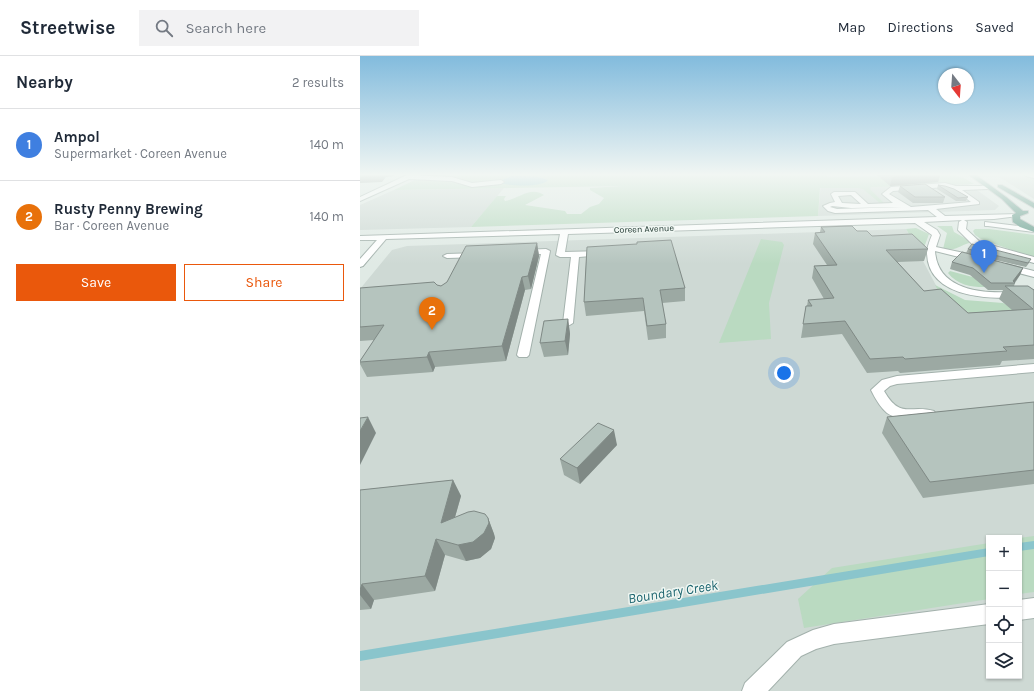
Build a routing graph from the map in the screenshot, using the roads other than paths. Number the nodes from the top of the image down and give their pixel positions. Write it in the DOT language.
graph roads {
  1 [pos="840,205"];
  2 [pos="901,205"];
  3 [pos="954,205"];
  4 [pos="958,205"];
  5 [pos="1008,205"];
  6 [pos="867,206"];
  7 [pos="907,207"];
  8 [pos="930,208"];
  9 [pos="1034,211"];
  10 [pos="1019,214"];
  11 [pos="942,218"];
  12 [pos="916,220"];
  13 [pos="927,220"];
  14 [pos="963,222"];
  15 [pos="1034,230"];
  16 [pos="550,232"];
  17 [pos="564,232"];
  18 [pos="360,238"];
  19 [pos="384,238"];
  20 [pos="978,244"];
  21 [pos="932,248"];
  22 [pos="546,251"];
  23 [pos="516,252"];
  24 [pos="612,253"];
  25 [pos="485,254"];
  26 [pos="957,254"];
  27 [pos="575,255"];
  28 [pos="447,256"];
  29 [pos="983,260"];
  30 [pos="1034,260"];
  31 [pos="360,264"];
  32 [pos="996,264"];
  33 [pos="1034,274"];
  34 [pos="1034,293"];
  35 [pos="568,323"];
  36 [pos="523,355"];
  37 [pos="1034,368"];
  38 [pos="943,413"];
  39 [pos="1034,608"];
  40 [pos="1022,610"];
  41 [pos="986,614"];
  42 [pos="752,691"];
  1 -- 6 [label="street"];
  1 -- 7 [label="street"];
  2 -- 7 [label="street"];
  3 -- 4 [label="street"];
  3 -- 8 [label="street"];
  5 -- 10 [label="main road"];
  6 -- 7 [label="street"];
  7 -- 8 [label="street"];
  8 -- 11 [label="street"];
  9 -- 10 [label="main road"];
  10 -- 11 [label="street, Coreen Avenue"];
  10 -- 15 [label="main road"];
  11 -- 13 [label="street, Coreen Avenue"];
  12 -- 13 [label="street, Coreen Avenue"];
  12 -- 17 [label="street, Coreen Avenue"];
  12 -- 21 [label="street"];
  13 -- 14 [label="street, Coreen Avenue"];
  14 -- 15 [label="street, Coreen Avenue"];
  14 -- 20 [label="street"];
  16 -- 17 [label="street, Coreen Avenue"];
  16 -- 19 [label="street, Coreen Avenue"];
  16 -- 22 [label="street"];
  17 -- 27 [label="street"];
  18 -- 19 [label="street, Coreen Avenue"];
  19 -- 31 [label="street"];
  20 -- 26 [label="street"];
  20 -- 30 [label="street"];
  21 -- 26 [label="street"];
  21 -- 34 [label="street"];
  22 -- 23 [label="street"];
  22 -- 36 [label="street"];
  24 -- 27 [label="street"];
  25 -- 28 [label="street"];
  26 -- 29 [label="street"];
  27 -- 35 [label="street"];
  32 -- 33 [label="street"];
  37 -- 38 [label="street"];
  39 -- 40 [label="street"];
  41 -- 42 [label="street"];
}
